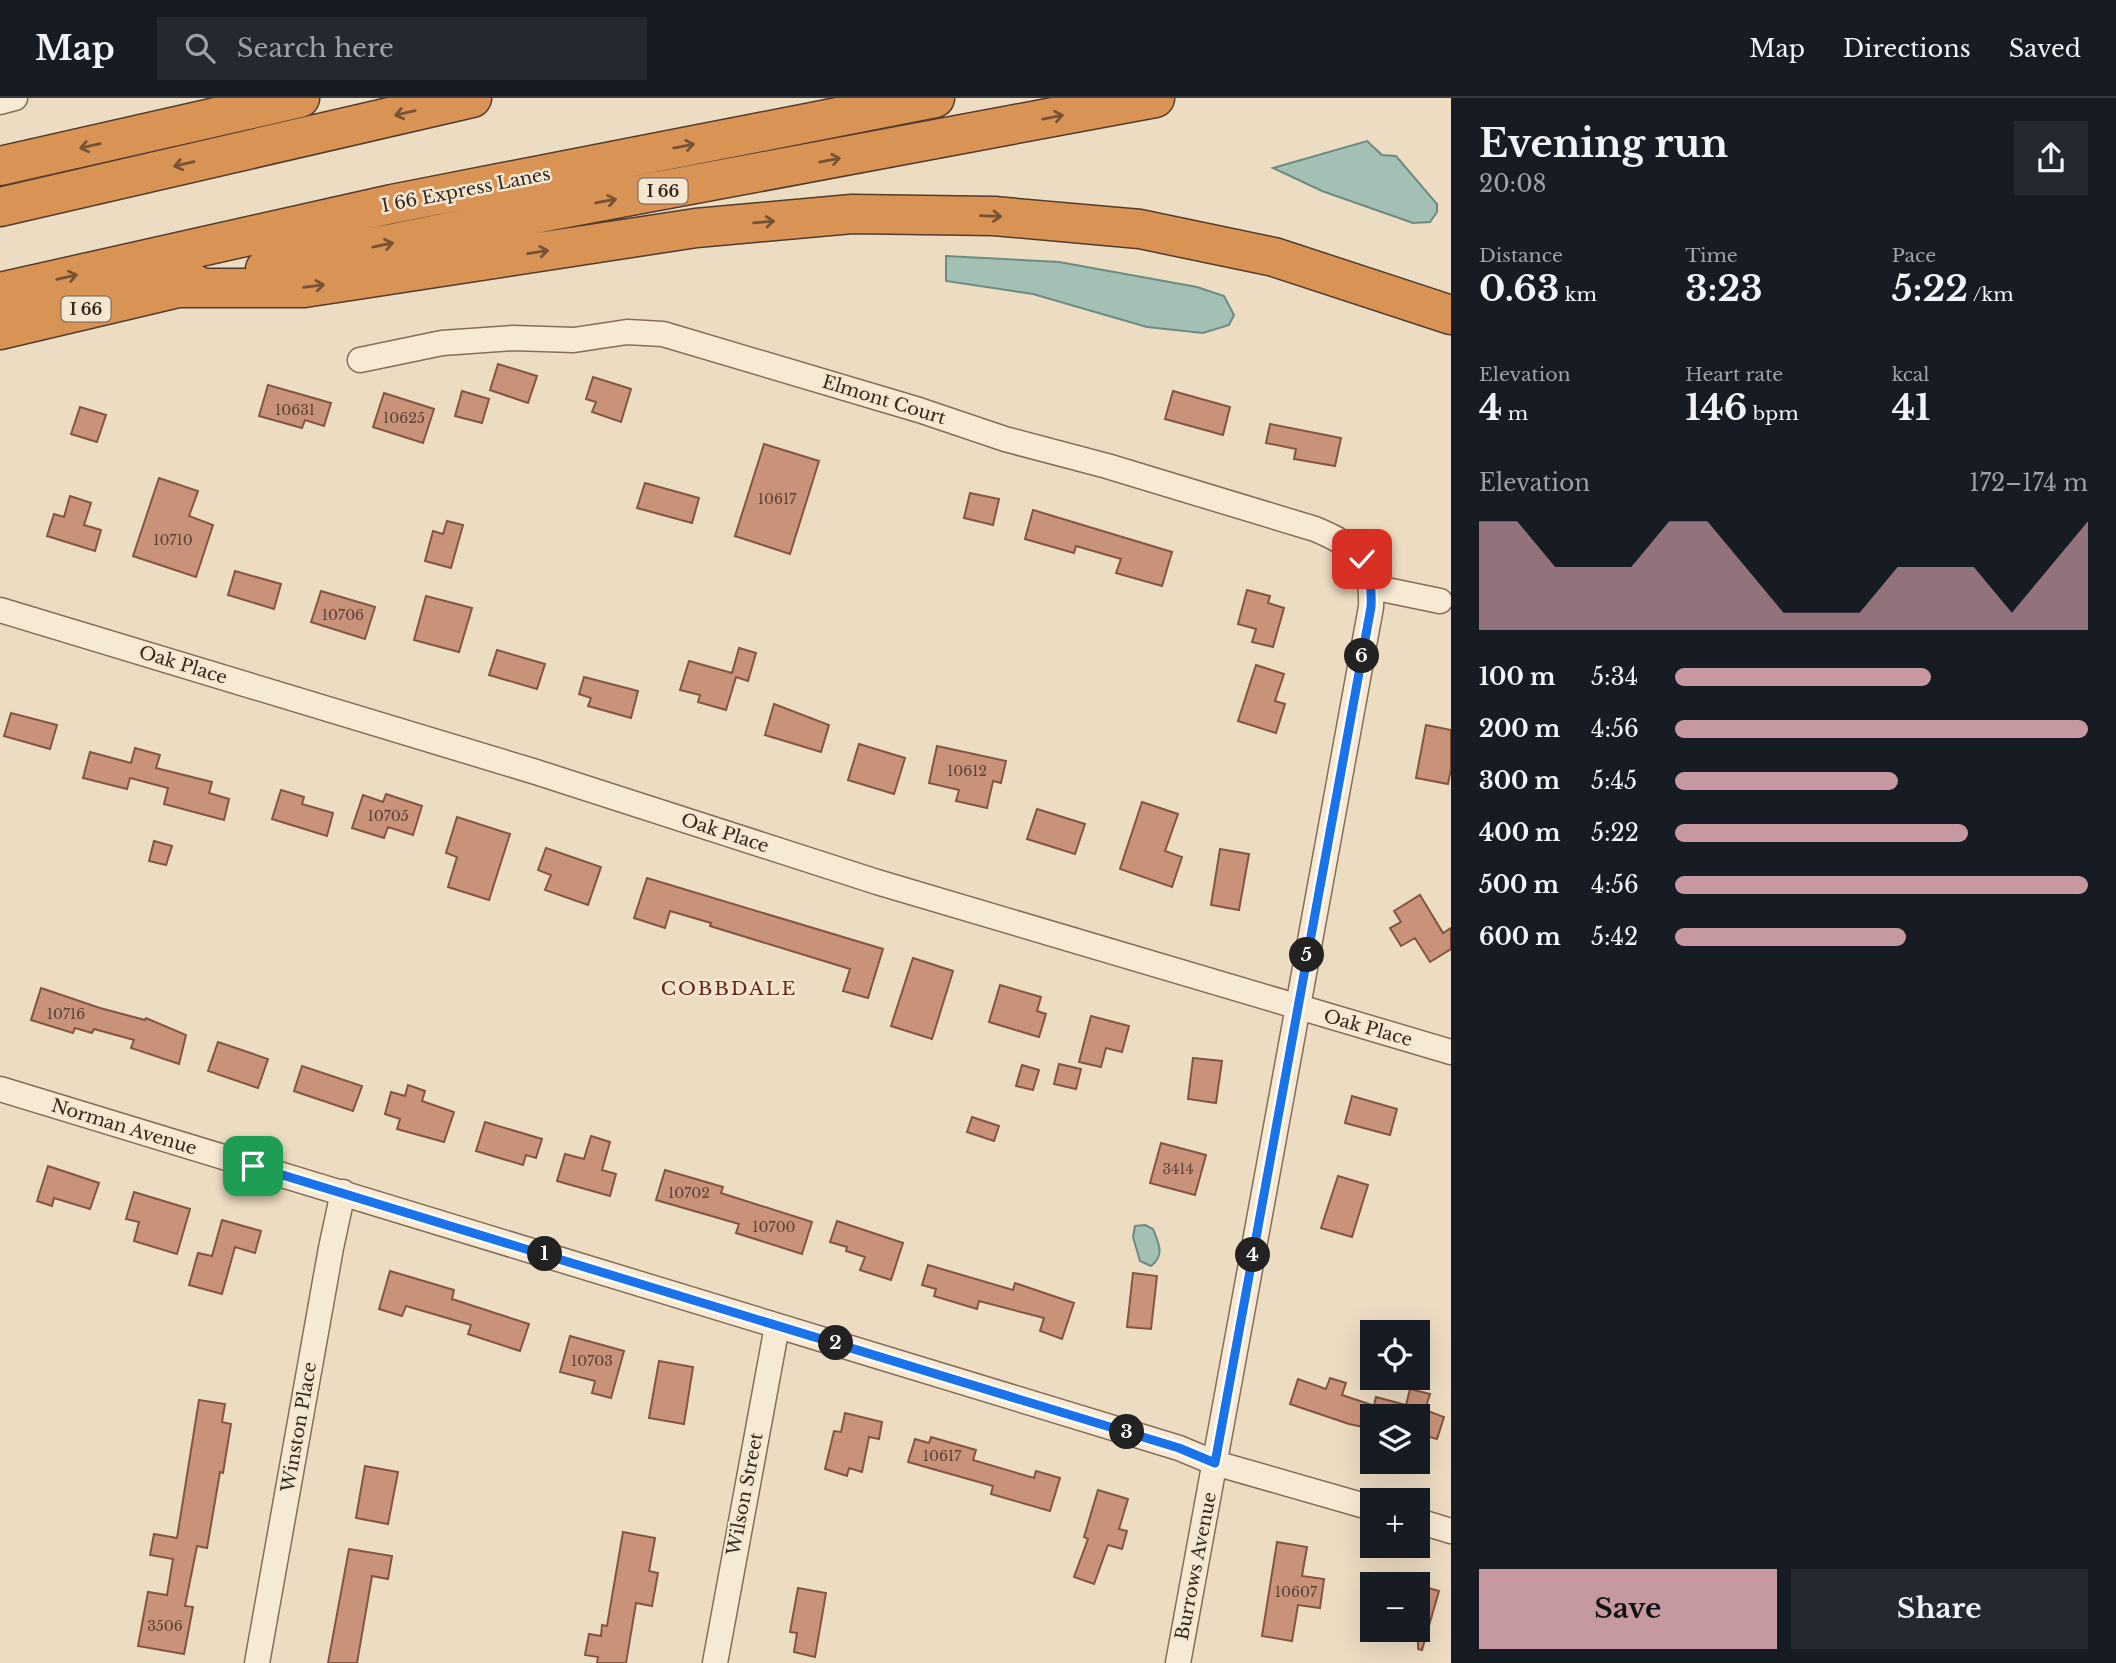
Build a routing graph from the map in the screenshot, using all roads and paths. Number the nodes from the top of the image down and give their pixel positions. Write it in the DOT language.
graph roads {
  1 [pos="15,98"];
  2 [pos="300,98"];
  3 [pos="472,98"];
  4 [pos="1155,98"];
  5 [pos="920,100"];
  6 [pos="0,102"];
  7 [pos="0,166"];
  8 [pos="0,207"];
  9 [pos="172,288"];
  10 [pos="0,292"];
  11 [pos="1451,315"];
  12 [pos="0,330"];
  13 [pos="360,360"];
  14 [pos="1372,587"];
  15 [pos="1440,601"];
  16 [pos="0,610"];
  17 [pos="1298,1008"];
  18 [pos="1451,1052"];
  19 [pos="0,1088"];
  20 [pos="343,1192"];
  21 [pos="777,1326"];
  22 [pos="1215,1463"];
  23 [pos="1360,1505"];
  24 [pos="1430,1525"];
  25 [pos="1451,1531"];
  26 [pos="257,1663"];
  27 [pos="715,1663"];
  28 [pos="1178,1663"];
  1 -- 6 [label="street"];
  2 -- 7 [label="highway, one-way"];
  3 -- 8 [label="highway, one-way"];
  9 -- 4 [label="highway, I 66, one-way"];
  10 -- 5 [label="highway, I 66 Express Lanes, one-way"];
  9 -- 11 [label="highway, one-way"];
  9 -- 12 [label="highway, I 66"];
  13 -- 14 [label="street, Elmont Court"];
  14 -- 15 [label="street"];
  14 -- 17 [label="street, Burrows Avenue"];
  16 -- 17 [label="street, Oak Place"];
  17 -- 18 [label="street, Oak Place"];
  17 -- 22 [label="street, Burrows Avenue"];
  19 -- 20 [label="street, Norman Avenue"];
  20 -- 21 [label="street, Norman Avenue"];
  20 -- 26 [label="street, Winston Place"];
  21 -- 22 [label="street, Norman Avenue"];
  21 -- 27 [label="street, Wilson Street"];
  22 -- 23 [label="street, Norman Avenue"];
  22 -- 28 [label="street, Burrows Avenue"];
  24 -- 25 [label="street"];
}
